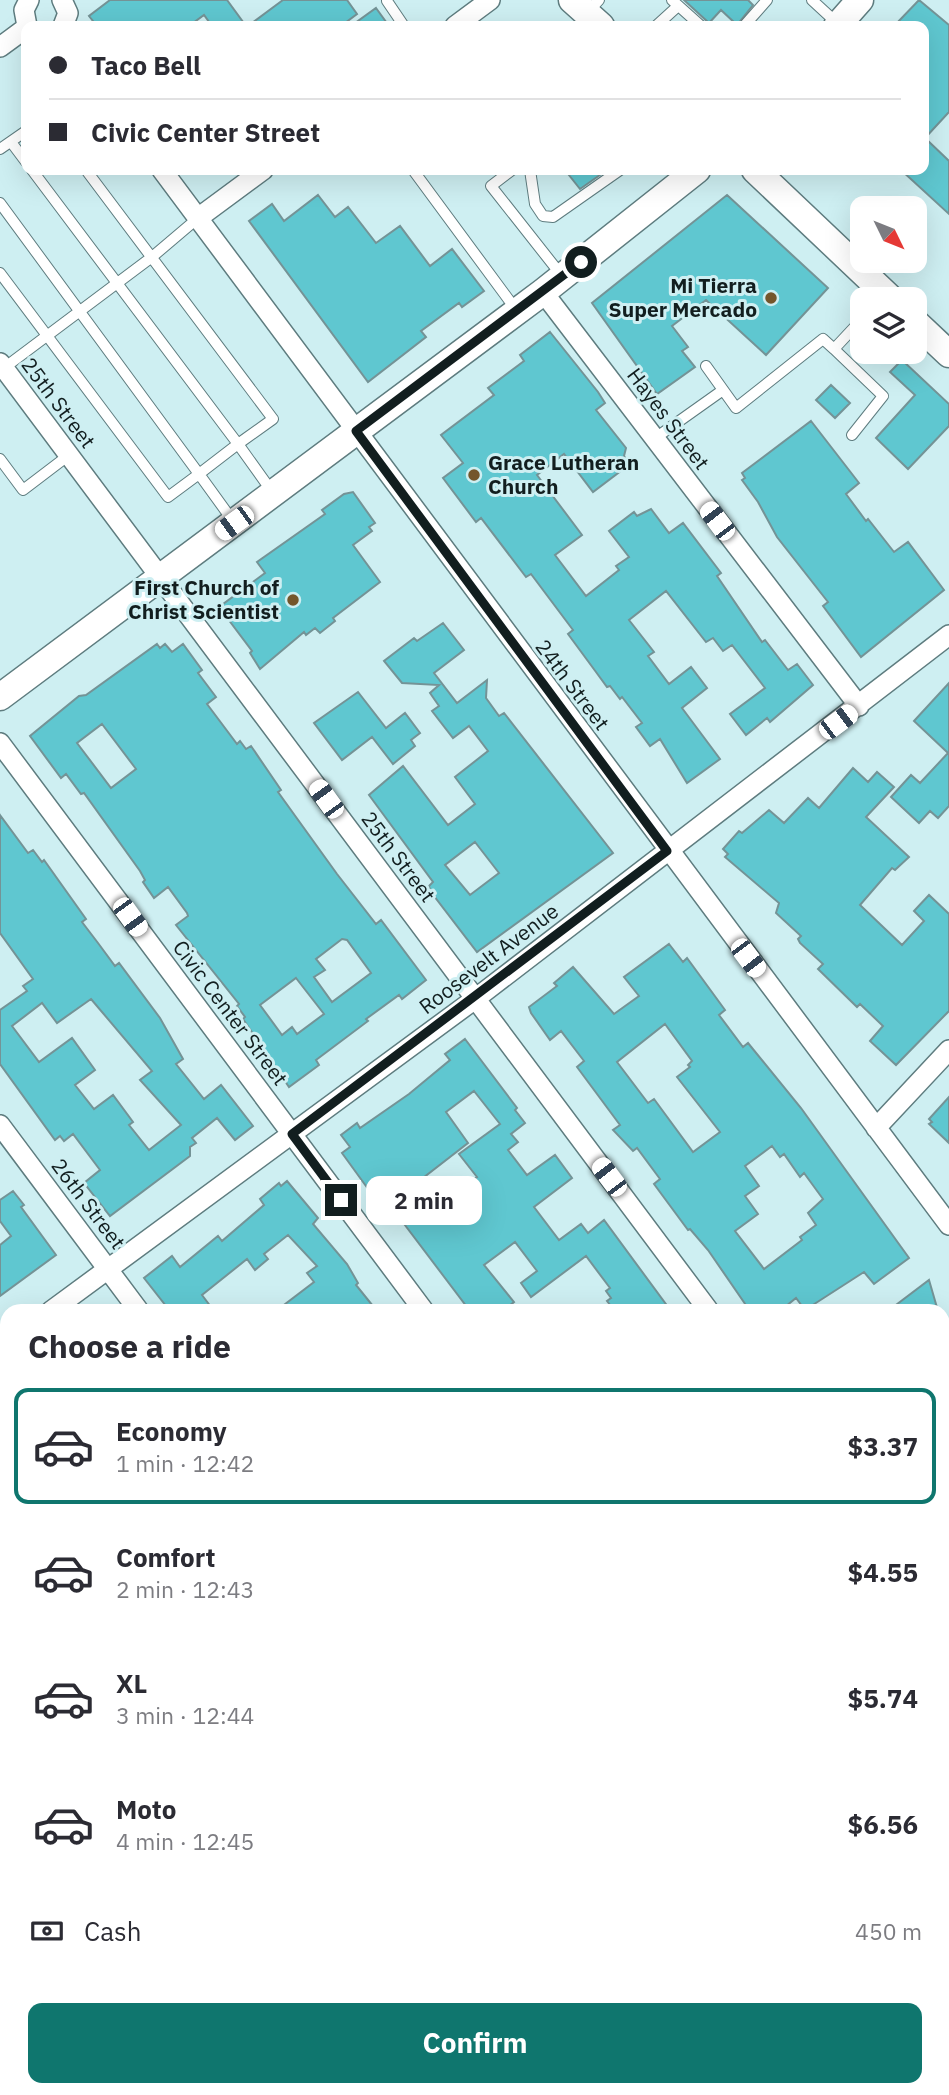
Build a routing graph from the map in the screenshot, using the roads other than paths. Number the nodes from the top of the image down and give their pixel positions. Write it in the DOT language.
graph roads {
  1 [pos="29,0"];
  2 [pos="63,0"];
  3 [pos="490,0"];
  4 [pos="767,0"];
  5 [pos="812,0"];
  6 [pos="860,0"];
  7 [pos="387,1"];
  8 [pos="675,3"];
  9 [pos="26,21"];
  10 [pos="66,21"];
  11 [pos="401,21"];
  12 [pos="462,21"];
  13 [pos="660,21"];
  14 [pos="695,21"];
  15 [pos="748,21"];
  16 [pos="833,21"];
  17 [pos="841,21"];
  18 [pos="21,31"];
  19 [pos="0,47"];
  20 [pos="21,135"];
  21 [pos="11,142"];
  22 [pos="0,149"];
  23 [pos="21,155"];
  24 [pos="36,175"];
  25 [pos="90,175"];
  26 [pos="168,175"];
  27 [pos="256,175"];
  28 [pos="417,175"];
  29 [pos="505,175"];
  30 [pos="531,175"];
  31 [pos="613,175"];
  32 [pos="690,175"];
  33 [pos="759,175"];
  34 [pos="0,203"];
  35 [pos="198,218"];
  36 [pos="152,257"];
  37 [pos="0,273"];
  38 [pos="117,283"];
  39 [pos="553,285"];
  40 [pos="876,287"];
  41 [pos="79,311"];
  42 [pos="517,311"];
  43 [pos="850,332"];
  44 [pos="927,333"];
  45 [pos="46,334"];
  46 [pos="834,349"];
  47 [pos="949,354"];
  48 [pos="2,366"];
  49 [pos="705,366"];
  50 [pos="723,390"];
  51 [pos="356,431"];
  52 [pos="852,435"];
  53 [pos="654,439"];
  54 [pos="238,444"];
  55 [pos="69,454"];
  56 [pos="0,459"];
  57 [pos="199,474"];
  58 [pos="273,494"];
  59 [pos="234,523"];
  60 [pos="161,576"];
  61 [pos="949,635"];
  62 [pos="0,697"];
  63 [pos="859,706"];
  64 [pos="0,743"];
  65 [pos="667,851"];
  66 [pos="475,999"];
  67 [pos="949,1050"];
  68 [pos="0,1125"];
  69 [pos="876,1128"];
  70 [pos="292,1134"];
  71 [pos="949,1225"];
  72 [pos="108,1269"];
  73 [pos="60,1304"];
  74 [pos="134,1304"];
  75 [pos="419,1304"];
  76 [pos="704,1304"];
  1 -- 9 [label="street"];
  2 -- 10 [label="street"];
  3 -- 12 [label="street"];
  4 -- 15 [label="lane"];
  5 -- 16 [label="lane"];
  6 -- 17 [label="main road"];
  7 -- 11 [label="lane"];
  8 -- 13 [label="lane"];
  8 -- 14 [label="lane"];
  18 -- 19 [label="street"];
  20 -- 21 [label="lane"];
  21 -- 22 [label="lane"];
  21 -- 23 [label="lane"];
  24 -- 38 [label="lane"];
  25 -- 36 [label="lane"];
  26 -- 35 [label="street, 24th Street"];
  27 -- 35 [label="street"];
  28 -- 42 [label="lane"];
  29 -- 39 [label="lane"];
  30 -- 31 [label="lane"];
  32 -- 39 [label="main road"];
  33 -- 40 [label="main road"];
  34 -- 41 [label="lane"];
  35 -- 36 [label="lane"];
  35 -- 51 [label="street, 24th Street"];
  36 -- 38 [label="lane"];
  36 -- 54 [label="lane"];
  37 -- 45 [label="lane"];
  38 -- 41 [label="lane"];
  38 -- 54 [label="lane"];
  39 -- 42 [label="main road"];
  39 -- 53 [label="street, Hayes Street"];
  41 -- 45 [label="lane"];
  41 -- 57 [label="lane"];
  42 -- 51 [label="main road"];
  43 -- 46 [label="lane"];
  44 -- 47 [label="main road"];
  45 -- 48 [label="lane"];
  45 -- 57 [label="lane"];
  46 -- 50 [label="lane"];
  46 -- 52 [label="lane"];
  48 -- 55 [label="street, 25th Street"];
  49 -- 50 [label="lane"];
  50 -- 53 [label="lane"];
  51 -- 58 [label="main road"];
  51 -- 65 [label="street, 24th Street"];
  53 -- 63 [label="street, Hayes Street"];
  54 -- 57 [label="lane"];
  54 -- 58 [label="lane"];
  55 -- 56 [label="lane"];
  55 -- 60 [label="street, 25th Street"];
  57 -- 59 [label="lane"];
  58 -- 59 [label="main road"];
  59 -- 60 [label="main road"];
  60 -- 62 [label="main road"];
  60 -- 66 [label="street, 25th Street"];
  61 -- 63 [label="street, Roosevelt Avenue"];
  63 -- 65 [label="street, Roosevelt Avenue"];
  64 -- 70 [label="street, Civic Center Street"];
  65 -- 66 [label="street, Roosevelt Avenue"];
  65 -- 69 [label="street, 24th Street"];
  66 -- 70 [label="street, Roosevelt Avenue"];
  66 -- 76 [label="street, 25th Street"];
  67 -- 69 [label="street"];
  68 -- 72 [label="street, 26th Street"];
  69 -- 71 [label="street, 24th Street"];
  70 -- 72 [label="street, Roosevelt Avenue"];
  70 -- 75 [label="street, Civic Center Street"];
  72 -- 73 [label="street, Roosevelt Avenue"];
  72 -- 74 [label="street, 26th Street"];
}
